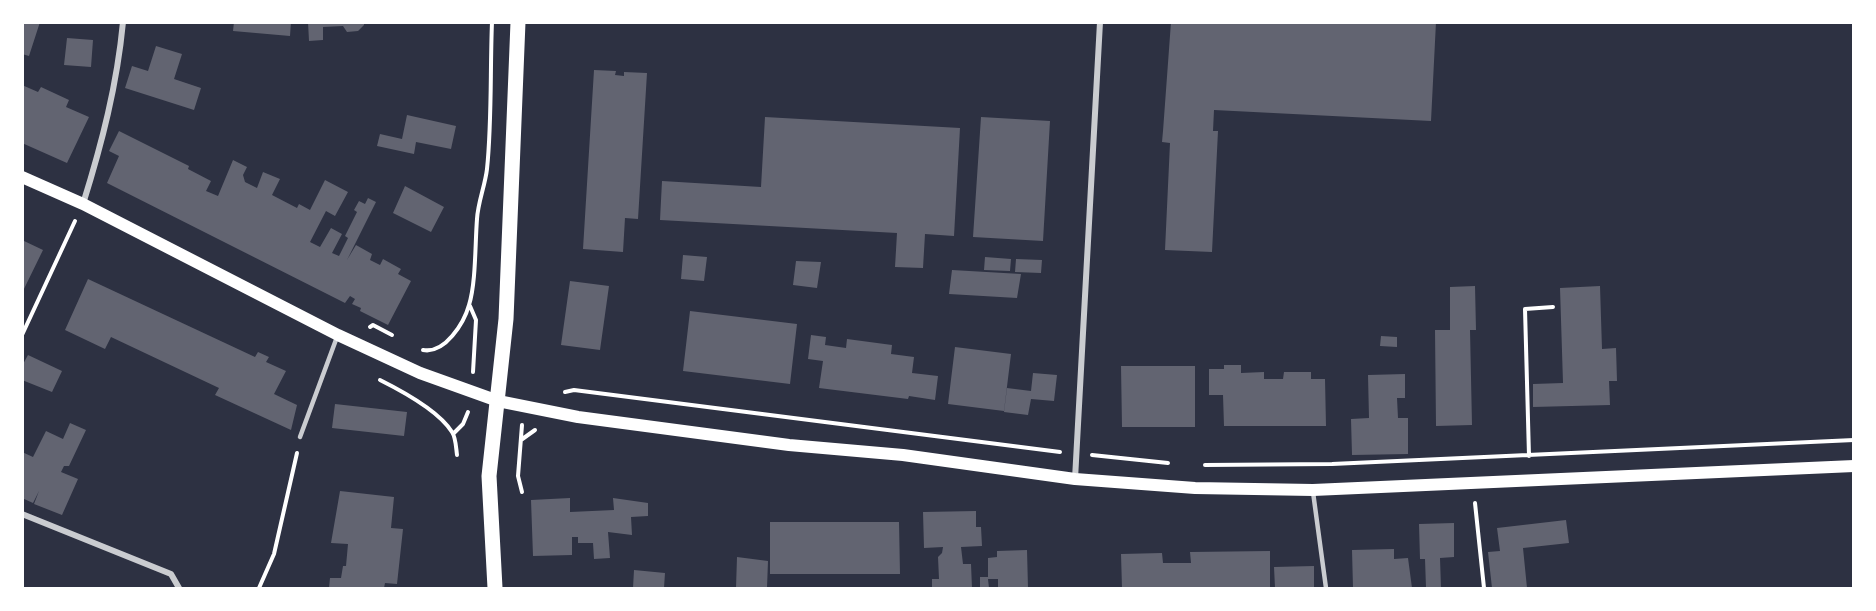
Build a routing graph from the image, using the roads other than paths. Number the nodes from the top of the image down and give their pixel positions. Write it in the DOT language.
graph roads {
  1 [pos="123,22"];
  2 [pos="518,22"];
  3 [pos="1100,22"];
  4 [pos="22,177"];
  5 [pos="83,204"];
  6 [pos="338,335"];
  7 [pos="498,401"];
  8 [pos="300,437"];
  9 [pos="1854,466"];
  10 [pos="1075,479"];
  11 [pos="1313,490"];
  12 [pos="22,514"];
  13 [pos="179,588"];
  14 [pos="495,588"];
  15 [pos="1326,588"];
  1 -- 5 [label="street"];
  2 -- 7 [label="main road"];
  3 -- 10 [label="street"];
  4 -- 5 [label="main road"];
  5 -- 6 [label="main road"];
  6 -- 7 [label="main road"];
  6 -- 8 [label="lane"];
  7 -- 10 [label="main road"];
  7 -- 14 [label="main road"];
  9 -- 11 [label="main road"];
  10 -- 11 [label="main road"];
  11 -- 15 [label="lane"];
  12 -- 13 [label="street"];
}
